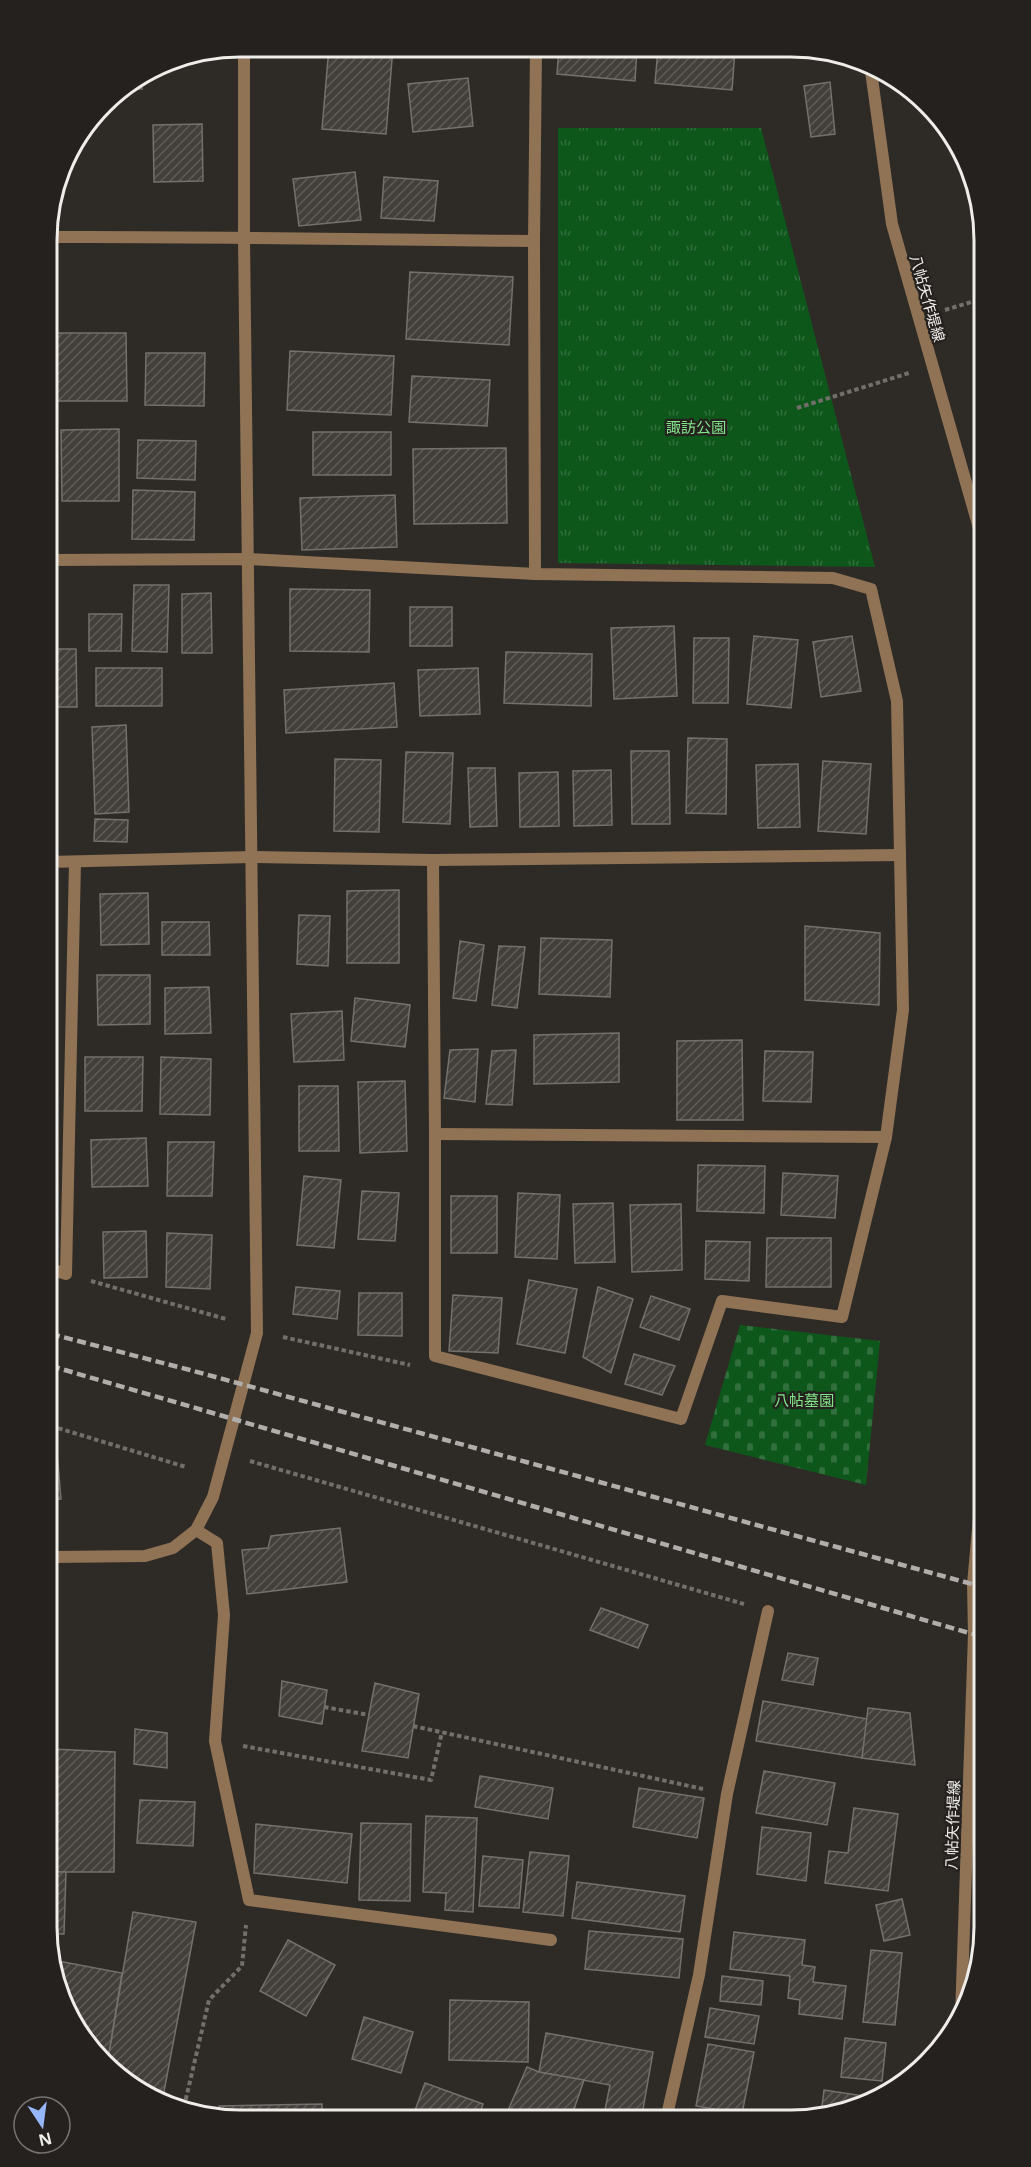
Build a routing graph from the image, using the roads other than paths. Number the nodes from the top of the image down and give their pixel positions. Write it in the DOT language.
graph roads {
  1 [pos="244,57"];
  2 [pos="537,57"];
  3 [pos="872,76"];
  4 [pos="57,237"];
  5 [pos="244,239"];
  6 [pos="534,241"];
  7 [pos="974,511"];
  8 [pos="248,559"];
  9 [pos="57,560"];
  10 [pos="535,574"];
  11 [pos="900,855"];
  12 [pos="251,857"];
  13 [pos="433,860"];
  14 [pos="57,862"];
  15 [pos="75,862"];
  16 [pos="435,1134"];
  17 [pos="886,1137"];
  18 [pos="57,1271"];
  19 [pos="196,1530"];
  20 [pos="57,1557"];
  21 [pos="974,1573"];
  22 [pos="768,1611"];
  23 [pos="974,1634"];
  24 [pos="974,1634"];
  25 [pos="551,1940"];
  26 [pos="962,1991"];
  27 [pos="668,2110"];
  1 -- 5 [label="street"];
  2 -- 6 [label="street"];
  3 -- 7 [label="street, 八帖矢作堤線"];
  4 -- 5 [label="street"];
  5 -- 6 [label="street"];
  5 -- 8 [label="street"];
  6 -- 10 [label="street"];
  8 -- 9 [label="street"];
  8 -- 10 [label="street"];
  8 -- 12 [label="street"];
  10 -- 11 [label="street"];
  11 -- 13 [label="street"];
  11 -- 17 [label="street"];
  12 -- 13 [label="street"];
  12 -- 15 [label="street"];
  12 -- 19 [label="street"];
  13 -- 16 [label="street"];
  14 -- 15 [label="street"];
  15 -- 18 [label="street"];
  16 -- 17 [label="street"];
  16 -- 17 [label="street"];
  19 -- 20 [label="street"];
  19 -- 25 [label="street"];
  21 -- 23 [label="street, 八帖矢作堤線"];
  22 -- 27 [label="street"];
  24 -- 26 [label="street, 八帖矢作堤線"];
}
